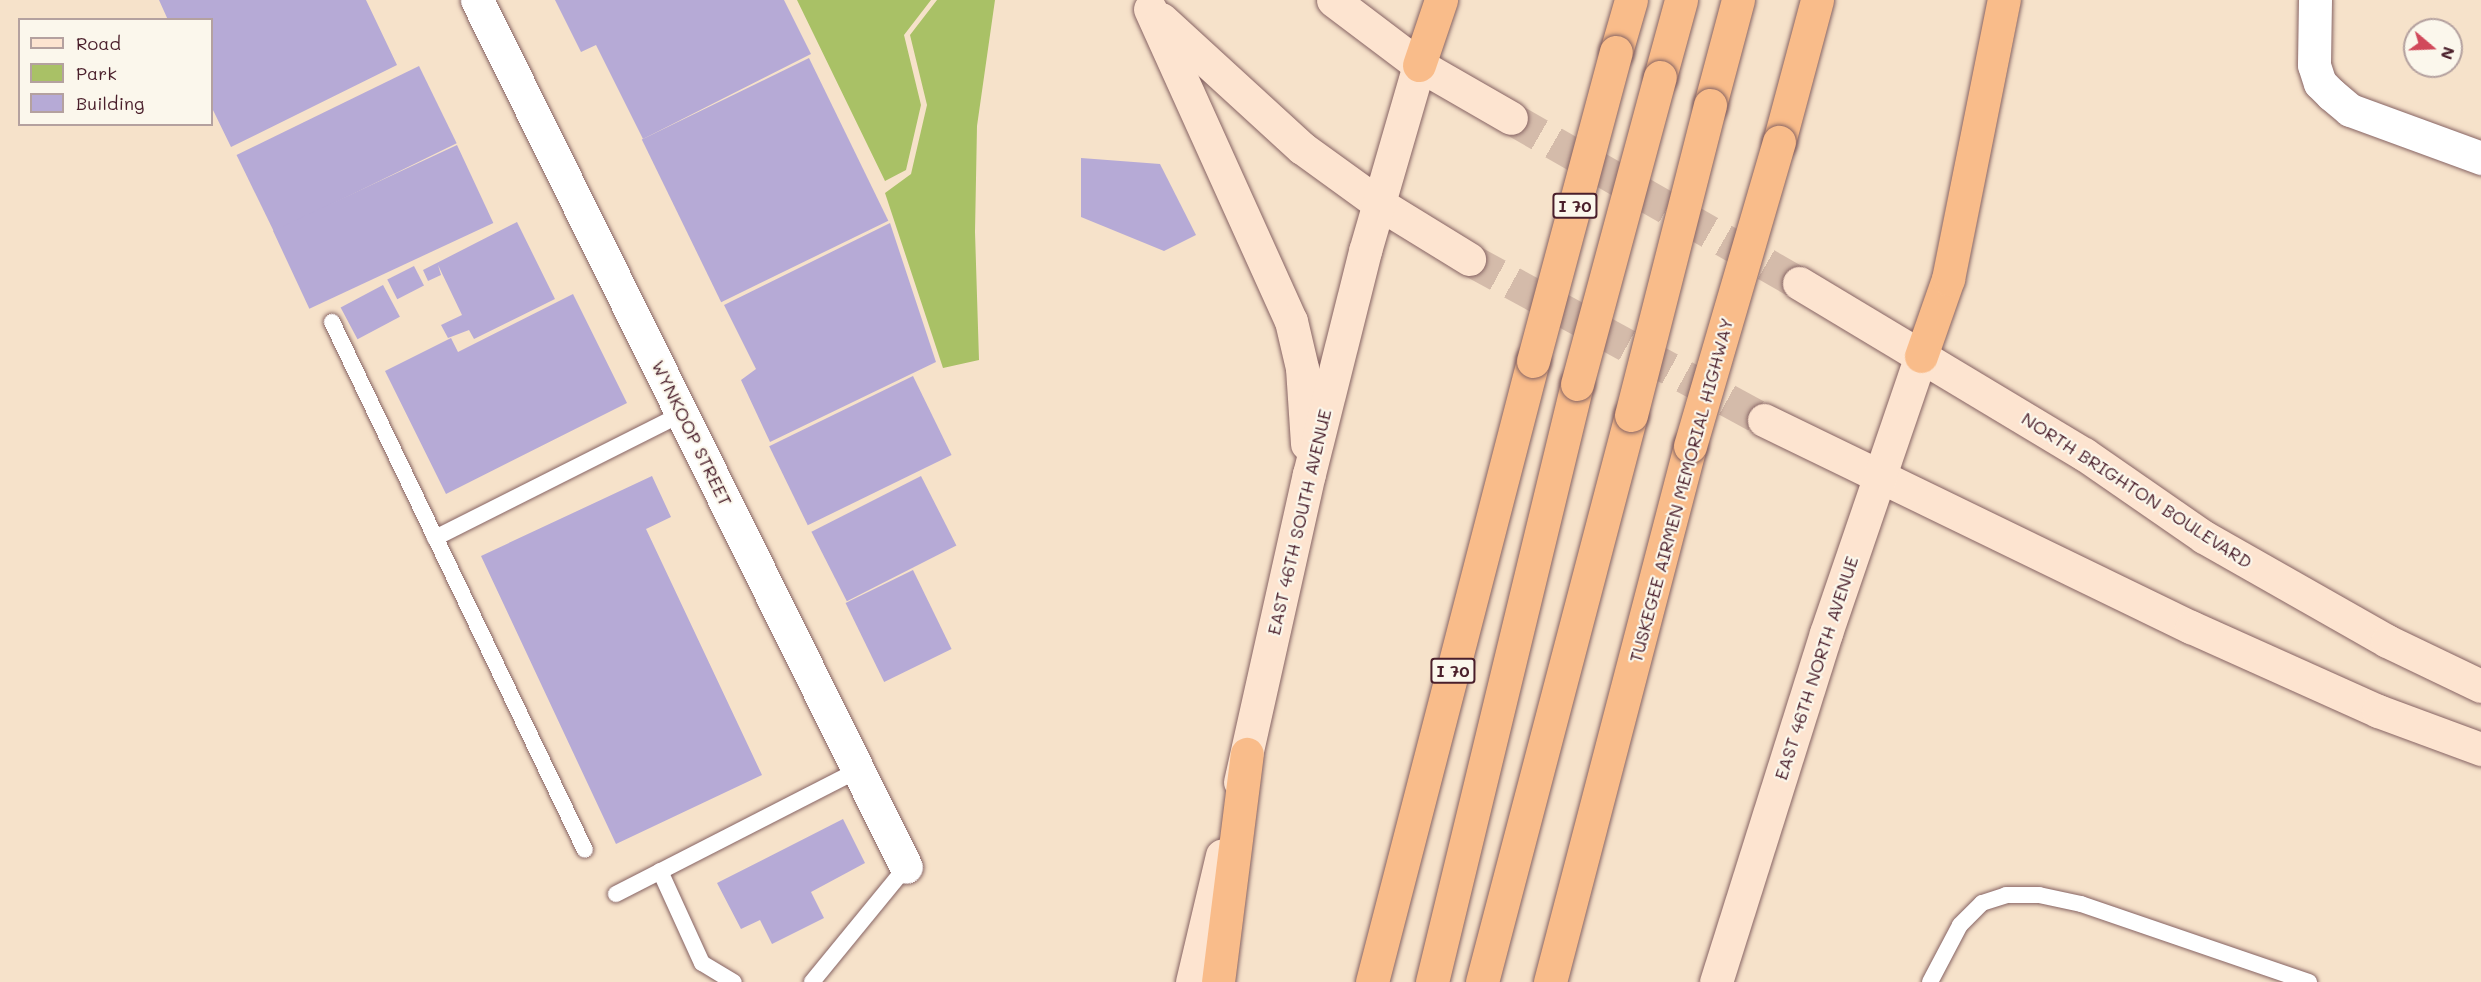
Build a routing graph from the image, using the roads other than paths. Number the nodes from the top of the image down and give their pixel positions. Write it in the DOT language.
graph roads {
  1 [pos="477,0"];
  2 [pos="1333,0"];
  3 [pos="1441,0"];
  4 [pos="1631,0"];
  5 [pos="1681,0"];
  6 [pos="1738,0"];
  7 [pos="1816,0"];
  8 [pos="2004,0"];
  9 [pos="2315,0"];
  10 [pos="1147,5"];
  11 [pos="1419,65"];
  12 [pos="1511,118"];
  13 [pos="2481,158"];
  14 [pos="1378,203"];
  15 [pos="1469,258"];
  16 [pos="1799,283"];
  17 [pos="332,322"];
  18 [pos="1921,356"];
  19 [pos="682,414"];
  20 [pos="1764,420"];
  21 [pos="1309,474"];
  22 [pos="1879,479"];
  23 [pos="435,538"];
  24 [pos="2481,686"];
  25 [pos="2481,749"];
  26 [pos="1247,754"];
  27 [pos="858,770"];
  28 [pos="585,850"];
  29 [pos="906,867"];
  30 [pos="660,872"];
  31 [pos="616,894"];
  32 [pos="734,982"];
  33 [pos="812,982"];
  34 [pos="1192,982"];
  35 [pos="1218,982"];
  36 [pos="1372,982"];
  37 [pos="1432,982"];
  38 [pos="1482,982"];
  39 [pos="1550,982"];
  40 [pos="1716,982"];
  41 [pos="1930,982"];
  42 [pos="2309,982"];
  1 -- 19 [label="street, WYNKOOP STREET"];
  2 -- 11 [label="main road"];
  3 -- 11 [label="highway"];
  4 -- 36 [label="highway, I 70, bridge"];
  5 -- 37 [label="highway, bridge"];
  6 -- 38 [label="highway, bridge"];
  7 -- 39 [label="highway, TUSKEGEE AIRMEN MEMORIAL HIGHWAY, bridge"];
  8 -- 18 [label="highway"];
  9 -- 13 [label="street"];
  10 -- 14 [label="main road"];
  10 -- 21 [label="main road"];
  11 -- 12 [label="main road"];
  11 -- 14 [label="main road, EAST 46TH SOUTH AVENUE"];
  14 -- 15 [label="main road"];
  14 -- 21 [label="main road, EAST 46TH SOUTH AVENUE"];
  16 -- 18 [label="main road, NORTH BRIGHTON BOULEVARD"];
  17 -- 23 [label="lane"];
  18 -- 22 [label="main road, EAST 46TH NORTH AVENUE"];
  18 -- 24 [label="main road, NORTH BRIGHTON BOULEVARD"];
  19 -- 23 [label="lane"];
  19 -- 27 [label="street, WYNKOOP STREET"];
  20 -- 22 [label="main road"];
  21 -- 26 [label="main road, EAST 46TH SOUTH AVENUE"];
  22 -- 25 [label="main road"];
  22 -- 40 [label="main road, EAST 46TH NORTH AVENUE"];
  23 -- 28 [label="lane"];
  26 -- 34 [label="main road, EAST 46TH SOUTH AVENUE"];
  26 -- 35 [label="highway"];
  27 -- 29 [label="street, WYNKOOP STREET"];
  27 -- 30 [label="lane"];
  29 -- 33 [label="lane"];
  30 -- 31 [label="lane"];
  30 -- 32 [label="lane"];
  41 -- 42 [label="lane"];
}
